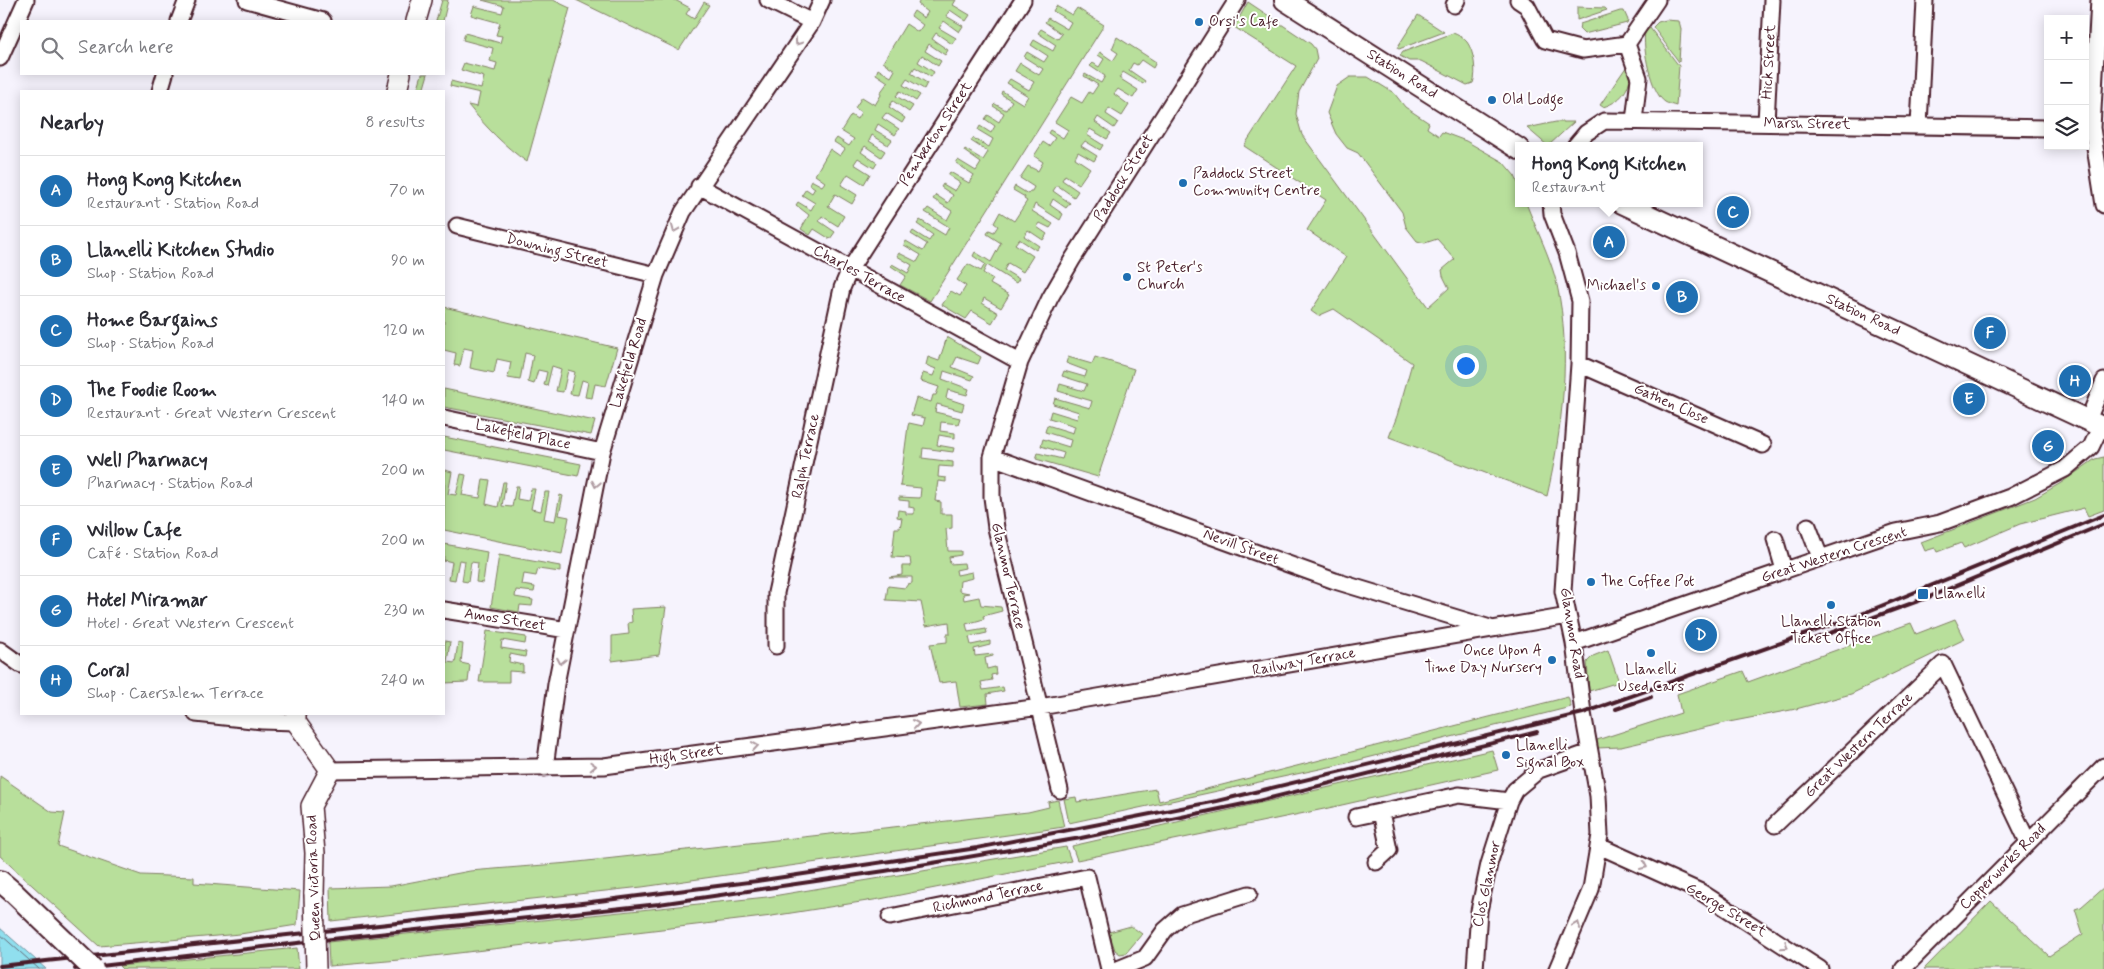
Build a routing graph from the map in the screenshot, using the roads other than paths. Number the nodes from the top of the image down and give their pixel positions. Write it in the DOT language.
graph roads {
  1 [pos="26,0"];
  2 [pos="247,0"];
  3 [pos="422,0"];
  4 [pos="768,0"];
  5 [pos="822,0"];
  6 [pos="1023,0"];
  7 [pos="1237,0"];
  8 [pos="1285,0"];
  9 [pos="1518,0"];
  10 [pos="1657,0"];
  11 [pos="1772,0"];
  12 [pos="1925,0"];
  13 [pos="2099,0"];
  14 [pos="319,20"];
  15 [pos="416,20"];
  16 [pos="812,22"];
  17 [pos="1627,44"];
  18 [pos="0,58"];
  19 [pos="165,75"];
  20 [pos="401,75"];
  21 [pos="160,90"];
  22 [pos="397,90"];
  23 [pos="1634,121"];
  24 [pos="1766,123"];
  25 [pos="1919,126"];
  26 [pos="2044,128"];
  27 [pos="2094,129"];
  28 [pos="1578,142"];
  29 [pos="1515,146"];
  30 [pos="698,186"];
  31 [pos="2104,205"];
  32 [pos="1551,207"];
  33 [pos="1631,207"];
  34 [pos="456,226"];
  35 [pos="850,269"];
  36 [pos="656,275"];
  37 [pos="1020,362"];
  38 [pos="1579,364"];
  39 [pos="2104,381"];
  40 [pos="445,418"];
  41 [pos="2098,425"];
  42 [pos="1763,445"];
  43 [pos="602,452"];
  44 [pos="992,457"];
  45 [pos="1808,526"];
  46 [pos="1775,539"];
  47 [pos="1820,557"];
  48 [pos="1784,570"];
  49 [pos="445,610"];
  50 [pos="1568,616"];
  51 [pos="1493,629"];
  52 [pos="567,630"];
  53 [pos="1574,643"];
  54 [pos="776,646"];
  55 [pos="0,650"];
  56 [pos="20,664"];
  57 [pos="1040,707"];
  58 [pos="205,715"];
  59 [pos="296,718"];
  60 [pos="1590,752"];
  61 [pos="2104,766"];
  62 [pos="545,768"];
  63 [pos="330,770"];
  64 [pos="1060,790"];
  65 [pos="1508,801"];
  66 [pos="1381,812"];
  67 [pos="1356,817"];
  68 [pos="1775,826"];
  69 [pos="2028,842"];
  70 [pos="1599,846"];
  71 [pos="1376,862"];
  72 [pos="6,887"];
  73 [pos="1249,894"];
  74 [pos="890,917"];
  75 [pos="94,969"];
  76 [pos="316,969"];
  77 [pos="1109,969"];
  78 [pos="1118,969"];
  79 [pos="1475,969"];
  80 [pos="1557,969"];
  81 [pos="1820,969"];
  82 [pos="1903,969"];
  1 -- 18 [label="street"];
  2 -- 14 [label="street"];
  3 -- 15 [label="street"];
  4 -- 16 [label="street"];
  5 -- 16 [label="street, Lakefield Road"];
  6 -- 35 [label="street, Pemberton Street"];
  7 -- 37 [label="street, Paddock Street"];
  8 -- 29 [label="main road, Station Road"];
  9 -- 17 [label="street"];
  10 -- 17 [label="street"];
  11 -- 24 [label="street, Hick Street"];
  12 -- 25 [label="street"];
  13 -- 27 [label="street"];
  16 -- 30 [label="street, Lakefield Road, one-way"];
  17 -- 23 [label="street"];
  19 -- 21 [label="street"];
  20 -- 22 [label="street"];
  23 -- 24 [label="street, Marsh Street"];
  23 -- 28 [label="street, Marsh Street"];
  24 -- 25 [label="street, Marsh Street"];
  25 -- 26 [label="street, Marsh Street"];
  27 -- 31 [label="street"];
  30 -- 35 [label="street, Charles Terrace"];
  30 -- 36 [label="street, Lakefield Road, one-way"];
  32 -- 38 [label="street, Glanmor Road"];
  33 -- 41 [label="main road, Station Road"];
  34 -- 36 [label="street, Downing Street"];
  35 -- 37 [label="street, Charles Terrace"];
  35 -- 54 [label="street, Ralph Terrace"];
  36 -- 43 [label="street, Lakefield Road"];
  37 -- 44 [label="street, Glanmor Terrace"];
  38 -- 42 [label="street, Gathen Close"];
  38 -- 50 [label="street, Glanmor Road"];
  39 -- 41 [label="street, Great Western Crescent"];
  40 -- 43 [label="street, Lakefield Place"];
  41 -- 47 [label="street, Great Western Crescent"];
  43 -- 52 [label="street, Lakefield Road, one-way"];
  44 -- 51 [label="street, Nevill Street"];
  44 -- 57 [label="street, Glanmor Terrace"];
  45 -- 47 [label="street"];
  46 -- 48 [label="street"];
  47 -- 48 [label="street, Great Western Crescent"];
  48 -- 53 [label="street, Great Western Crescent"];
  49 -- 52 [label="street, Amos Street"];
  50 -- 51 [label="street, Railway Terrace"];
  50 -- 53 [label="street, Glanmor Road"];
  51 -- 57 [label="street, Railway Terrace"];
  52 -- 62 [label="street, Lakefield Road, one-way"];
  53 -- 60 [label="street, Glanmor Road"];
  55 -- 56 [label="street"];
  62 -- 57 [label="street, High Street, one-way"];
  57 -- 64 [label="street, Glanmor Terrace"];
  58 -- 59 [label="street"];
  59 -- 63 [label="street"];
  60 -- 65 [label="street, Clos Glanmor"];
  60 -- 70 [label="street, Glanmor Road"];
  61 -- 69 [label="street, Copperworks Road"];
  62 -- 63 [label="street, High Street"];
  63 -- 76 [label="street, Queen Victoria Road, bridge"];
  65 -- 66 [label="street"];
  65 -- 79 [label="street, Clos Glanmor"];
  66 -- 67 [label="street"];
  66 -- 71 [label="street"];
  68 -- 69 [label="street, Great Western Terrace"];
  69 -- 82 [label="street, Copperworks Road"];
  80 -- 70 [label="street, Glanmor Road, one-way"];
  70 -- 81 [label="street, George Street, one-way"];
  72 -- 75 [label="main road, bridge"];
  73 -- 78 [label="street"];
  74 -- 77 [label="street, Richmond Terrace"];
}
